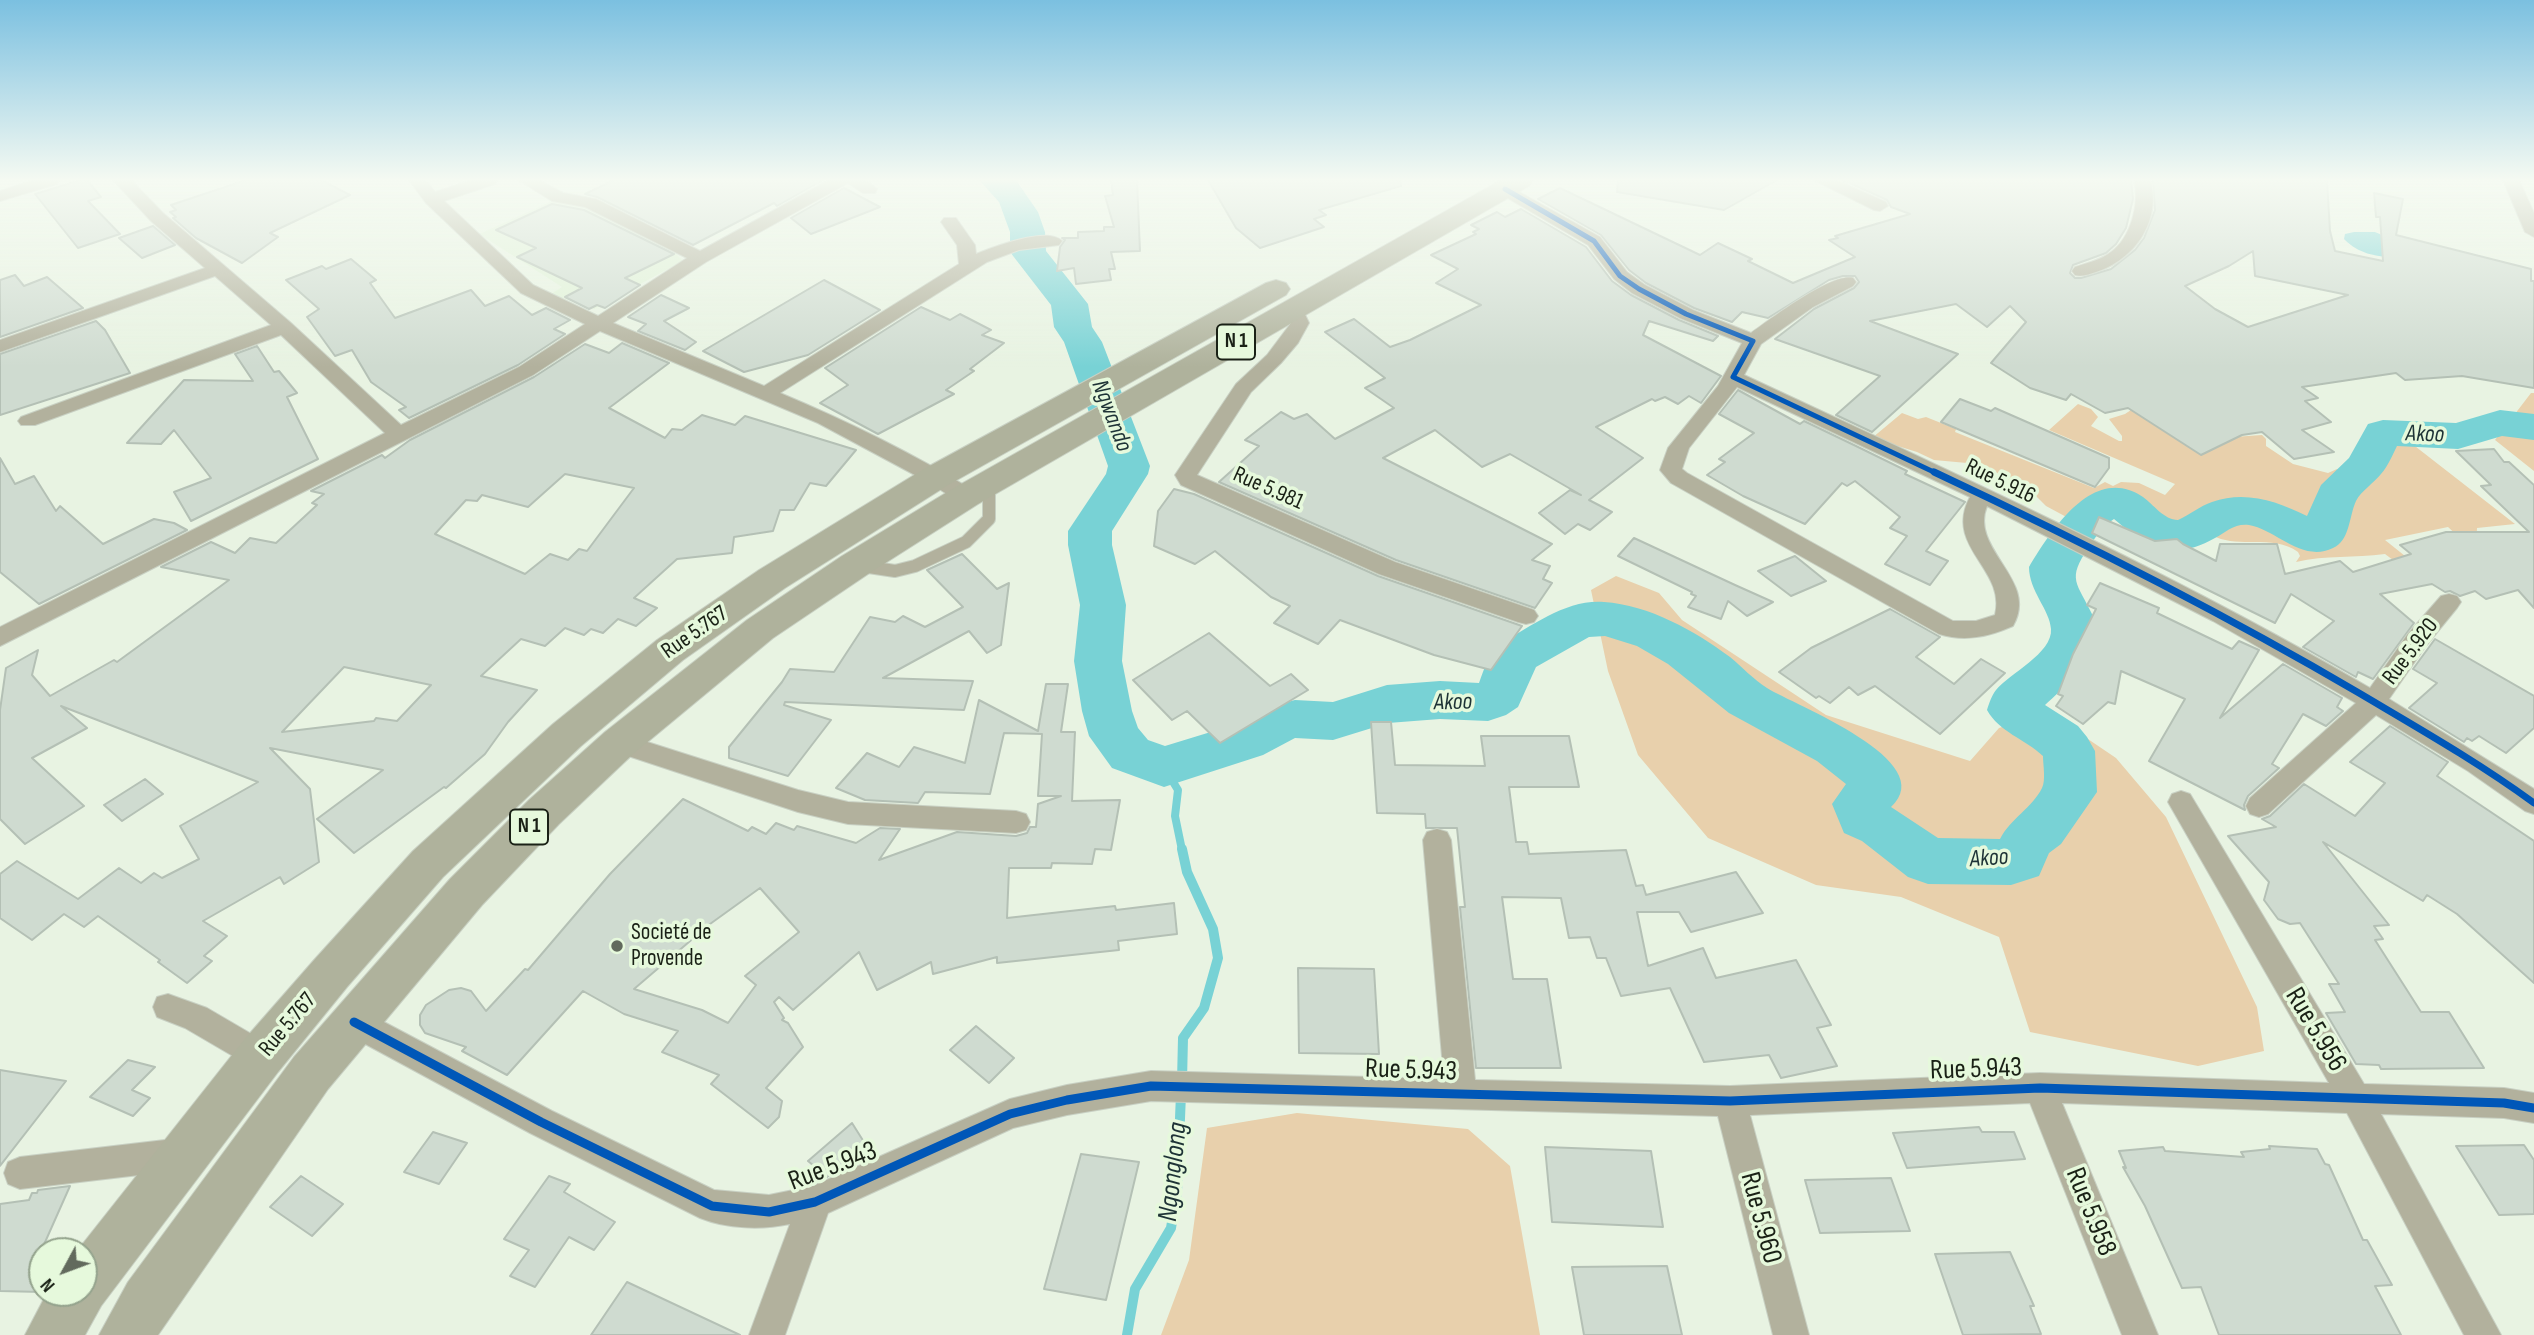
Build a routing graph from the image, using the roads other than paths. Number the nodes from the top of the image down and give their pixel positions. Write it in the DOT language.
graph roads {
  1 [pos="185,242"];
  2 [pos="478,242"];
  3 [pos="669,242"];
  4 [pos="729,242"];
  5 [pos="965,242"];
  6 [pos="1041,242"];
  7 [pos="1364,242"];
  8 [pos="1413,242"];
  9 [pos="1596,242"];
  10 [pos="2130,242"];
  11 [pos="700,258"];
  12 [pos="968,266"];
  13 [pos="216,270"];
  14 [pos="2081,271"];
  15 [pos="1847,282"];
  16 [pos="1294,310"];
  17 [pos="599,324"];
  18 [pos="284,327"];
  19 [pos="1753,341"];
  20 [pos="0,346"];
  21 [pos="1166,365"];
  22 [pos="1733,377"];
  23 [pos="766,393"];
  24 [pos="28,421"];
  25 [pos="398,434"];
  26 [pos="963,485"];
  27 [pos="1982,494"];
  28 [pos="2449,602"];
  29 [pos="1526,616"];
  30 [pos="0,637"];
  31 [pos="2374,702"];
  32 [pos="619,743"];
  33 [pos="2181,802"];
  34 [pos="2534,803"];
  35 [pos="2259,807"];
  36 [pos="1016,822"];
  37 [pos="1437,840"];
  38 [pos="168,1007"];
  39 [pos="354,1022"];
  40 [pos="261,1056"];
  41 [pos="2040,1088"];
  42 [pos="1461,1093"];
  43 [pos="2356,1099"];
  44 [pos="1730,1101"];
  45 [pos="2534,1108"];
  46 [pos="186,1153"];
  47 [pos="20,1172"];
  48 [pos="815,1202"];
  49 [pos="98,1268"];
  50 [pos="70,1307"];
  51 [pos="53,1335"];
  52 [pos="127,1335"];
  53 [pos="766,1335"];
  54 [pos="1791,1335"];
  55 [pos="2140,1335"];
  56 [pos="2483,1335"];
  1 -- 13 [label="street"];
  2 -- 17 [label="street"];
  3 -- 11 [label="street"];
  4 -- 11 [label="street"];
  5 -- 12 [label="street"];
  6 -- 12 [label="street"];
  7 -- 21 [label="highway"];
  8 -- 16 [label="highway, N 1"];
  9 -- 19 [label="street"];
  10 -- 14 [label="street"];
  11 -- 17 [label="street"];
  12 -- 23 [label="street"];
  13 -- 18 [label="street"];
  13 -- 20 [label="street"];
  15 -- 19 [label="street"];
  16 -- 21 [label="highway, N 1"];
  16 -- 29 [label="street, Rue 5.981"];
  17 -- 23 [label="street"];
  17 -- 25 [label="street"];
  18 -- 24 [label="street"];
  18 -- 25 [label="street"];
  19 -- 22 [label="street"];
  21 -- 26 [label="highway, N 1"];
  22 -- 27 [label="street, Rue 5.916"];
  22 -- 27 [label="street"];
  23 -- 26 [label="street"];
  25 -- 30 [label="street"];
  26 -- 32 [label="highway, N 1"];
  26 -- 40 [label="highway, Rue 5.767"];
  27 -- 31 [label="street, Rue 5.916"];
  28 -- 31 [label="street, Rue 5.920"];
  31 -- 34 [label="street, Rue 5.916"];
  31 -- 35 [label="street, Rue 5.920"];
  32 -- 36 [label="street"];
  32 -- 39 [label="highway, N 1"];
  33 -- 43 [label="street, Rue 5.956"];
  37 -- 42 [label="street"];
  38 -- 40 [label="street"];
  39 -- 48 [label="street, Rue 5.943"];
  39 -- 52 [label="highway, N 1"];
  40 -- 46 [label="highway, Rue 5.767"];
  41 -- 43 [label="street, Rue 5.943"];
  41 -- 44 [label="street, Rue 5.943"];
  41 -- 55 [label="street, Rue 5.958"];
  42 -- 44 [label="street, Rue 5.943"];
  42 -- 48 [label="street, Rue 5.943"];
  43 -- 45 [label="street, Rue 5.943"];
  43 -- 56 [label="street, Rue 5.956"];
  44 -- 54 [label="street, Rue 5.960"];
  46 -- 47 [label="street"];
  46 -- 49 [label="highway, Rue 5.767"];
  48 -- 53 [label="street"];
  50 -- 51 [label="highway"];
}
